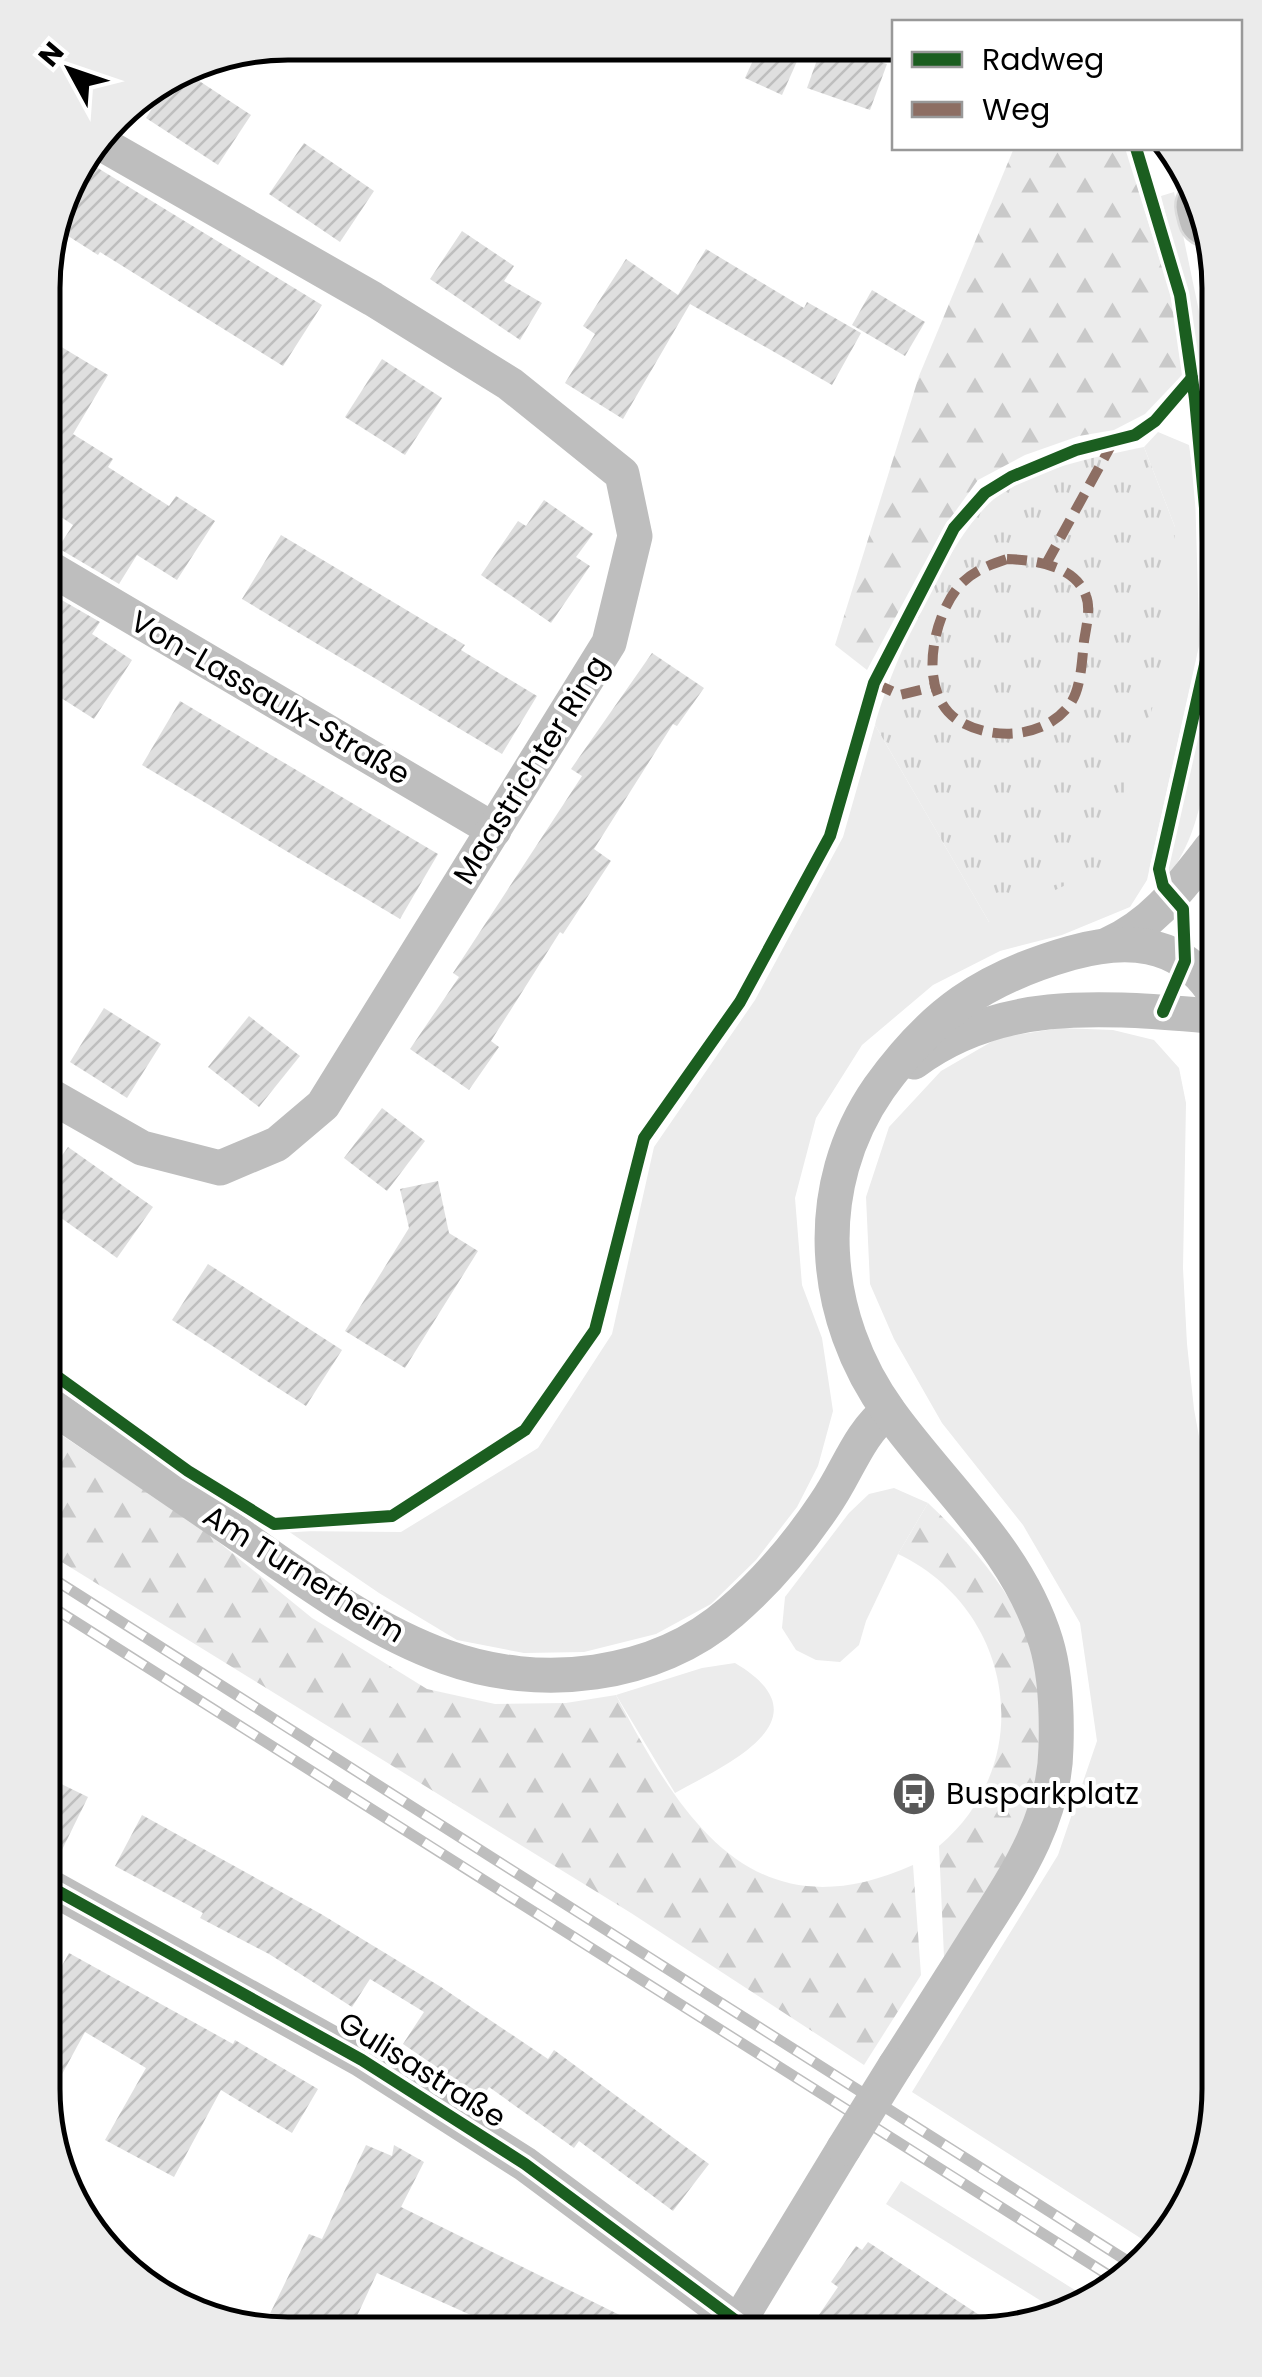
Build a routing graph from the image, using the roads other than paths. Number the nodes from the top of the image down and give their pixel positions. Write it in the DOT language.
graph roads {
  1 [pos="108,148"];
  2 [pos="60,574"];
  3 [pos="494,830"];
  4 [pos="1202,859"];
  5 [pos="1106,945"];
  6 [pos="1202,979"];
  7 [pos="1202,1015"];
  8 [pos="875,1095"];
  9 [pos="60,1100"];
  10 [pos="60,1412"];
  11 [pos="888,1412"];
  12 [pos="60,1892"];
  13 [pos="728,2317"];
  14 [pos="744,2317"];
  1 -- 3 [label="street, Maastrichter Ring"];
  2 -- 3 [label="street, Von-Lassaulx-Straße"];
  3 -- 9 [label="street, Maastrichter Ring"];
  4 -- 5 [label="street"];
  5 -- 6 [label="street"];
  5 -- 8 [label="street"];
  7 -- 8 [label="street"];
  8 -- 11 [label="street"];
  10 -- 11 [label="street, Am Turnerheim"];
  11 -- 14 [label="street, bridge"];
  12 -- 13 [label="street, Gulisastraße"];
}
